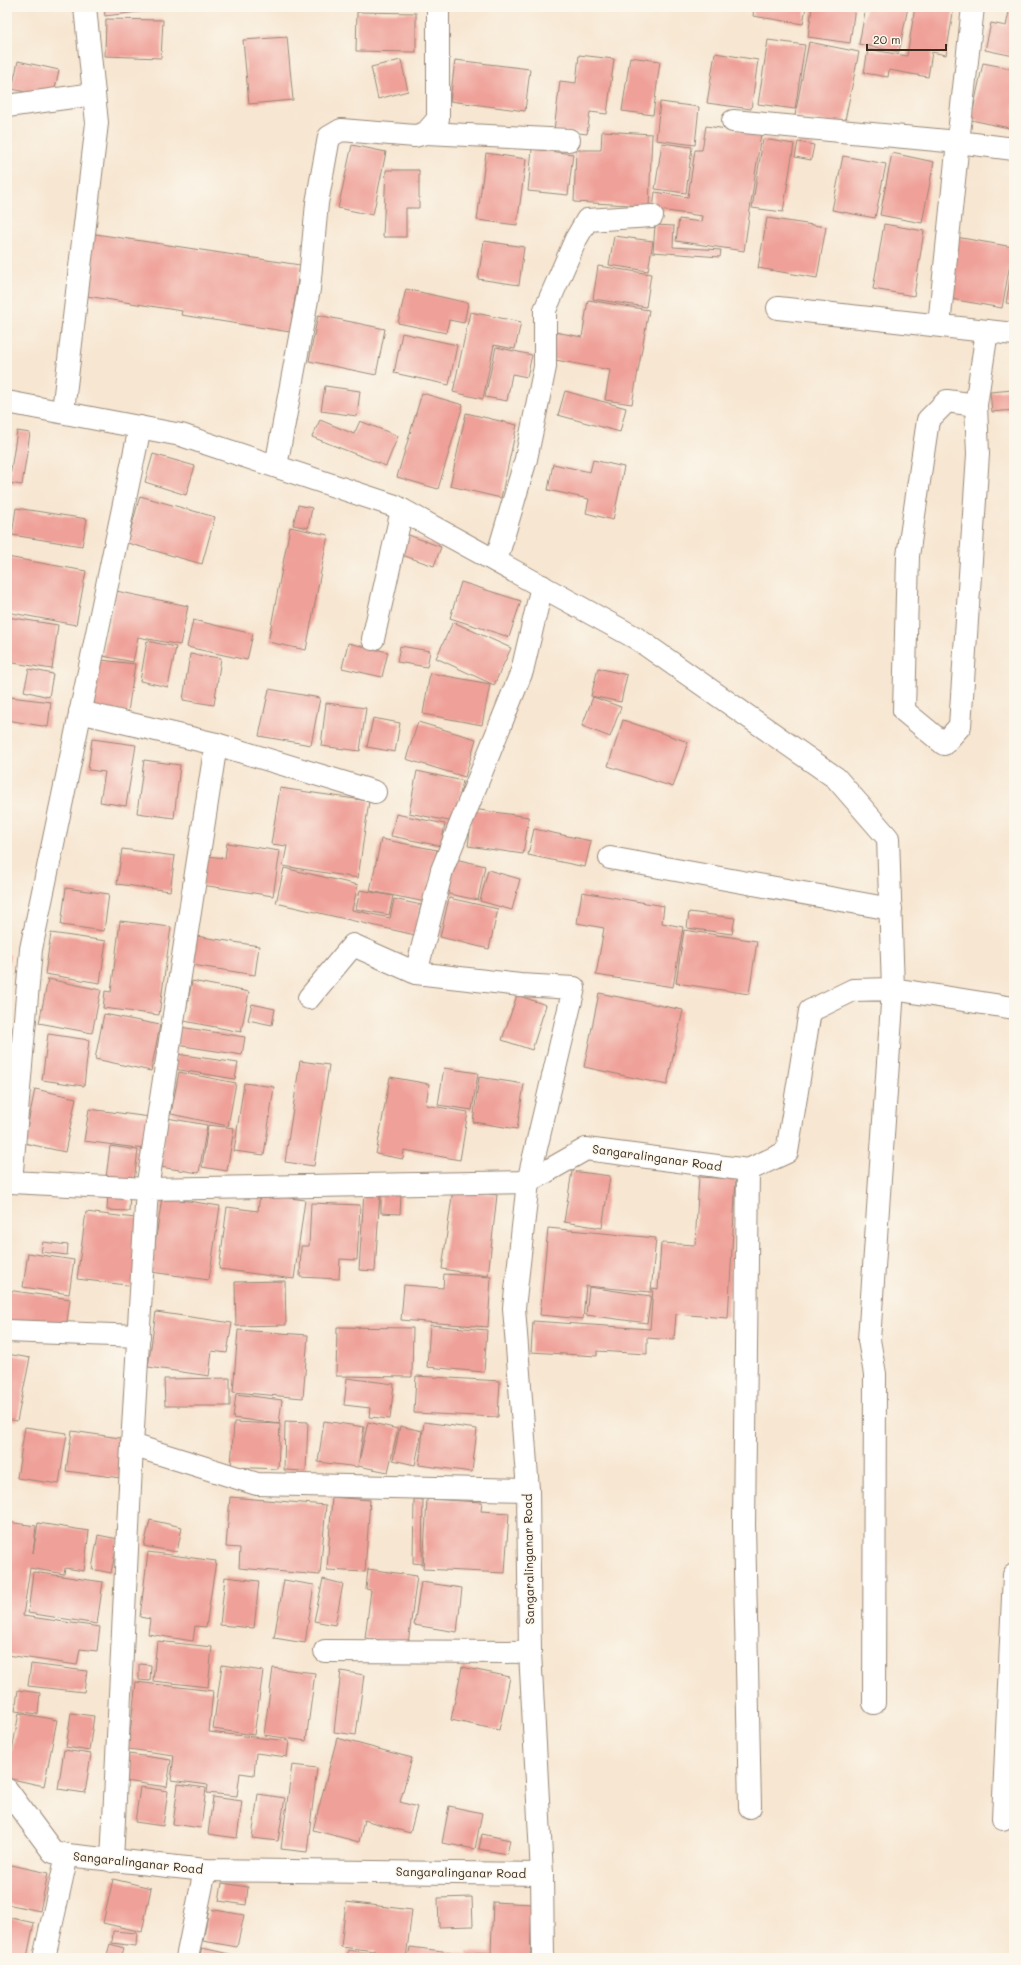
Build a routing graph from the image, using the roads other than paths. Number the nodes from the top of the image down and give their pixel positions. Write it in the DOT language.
graph roads {
  1 [pos="85,7"];
  2 [pos="438,7"];
  3 [pos="973,7"];
  4 [pos="94,94"];
  5 [pos="7,106"];
  6 [pos="733,122"];
  7 [pos="426,133"];
  8 [pos="569,140"];
  9 [pos="958,142"];
  10 [pos="1014,149"];
  11 [pos="652,216"];
  12 [pos="778,308"];
  13 [pos="939,325"];
  14 [pos="987,331"];
  15 [pos="1014,334"];
  16 [pos="7,402"];
  17 [pos="976,405"];
  18 [pos="63,411"];
  19 [pos="140,427"];
  20 [pos="276,466"];
  21 [pos="402,510"];
  22 [pos="496,562"];
  23 [pos="542,586"];
  24 [pos="373,639"];
  25 [pos="80,712"];
  26 [pos="216,744"];
  27 [pos="375,792"];
  28 [pos="610,858"];
  29 [pos="891,909"];
  30 [pos="416,973"];
  31 [pos="893,989"];
  32 [pos="309,998"];
  33 [pos="1014,1008"];
  34 [pos="748,1170"];
  35 [pos="528,1182"];
  36 [pos="147,1189"];
  37 [pos="7,1331"];
  38 [pos="139,1336"];
  39 [pos="132,1446"];
  40 [pos="528,1490"];
  41 [pos="1014,1575"];
  42 [pos="325,1651"];
  43 [pos="530,1652"];
  44 [pos="874,1703"];
  45 [pos="7,1790"];
  46 [pos="750,1807"];
  47 [pos="1003,1818"];
  48 [pos="67,1855"];
  49 [pos="112,1861"];
  50 [pos="205,1870"];
  51 [pos="542,1874"];
  52 [pos="44,1958"];
  53 [pos="187,1958"];
  54 [pos="543,1958"];
  1 -- 4 [label="street"];
  2 -- 7 [label="street"];
  3 -- 9 [label="street"];
  4 -- 5 [label="street"];
  4 -- 18 [label="street"];
  6 -- 9 [label="street"];
  7 -- 8 [label="street"];
  7 -- 20 [label="street"];
  9 -- 10 [label="street"];
  9 -- 13 [label="street"];
  11 -- 22 [label="street"];
  12 -- 13 [label="street"];
  13 -- 14 [label="street"];
  14 -- 15 [label="street"];
  14 -- 17 [label="street"];
  16 -- 18 [label="street"];
  17 -- 17 [label="street"];
  18 -- 19 [label="street"];
  19 -- 20 [label="street"];
  19 -- 25 [label="street"];
  20 -- 21 [label="street"];
  21 -- 22 [label="street"];
  21 -- 24 [label="street"];
  22 -- 23 [label="street"];
  23 -- 29 [label="street"];
  23 -- 30 [label="street"];
  25 -- 26 [label="street"];
  25 -- 36 [label="street"];
  26 -- 27 [label="street"];
  26 -- 36 [label="street"];
  28 -- 29 [label="street"];
  29 -- 31 [label="street"];
  30 -- 32 [label="street"];
  30 -- 35 [label="street"];
  31 -- 33 [label="street"];
  31 -- 34 [label="street"];
  31 -- 44 [label="street"];
  34 -- 35 [label="street, Sangaralinganar Road"];
  34 -- 46 [label="street"];
  35 -- 36 [label="street"];
  35 -- 40 [label="street, Sangaralinganar Road"];
  36 -- 38 [label="street"];
  37 -- 38 [label="street"];
  38 -- 39 [label="street"];
  39 -- 40 [label="street"];
  39 -- 49 [label="street"];
  40 -- 43 [label="street, Sangaralinganar Road"];
  41 -- 47 [label="street"];
  42 -- 43 [label="street"];
  43 -- 51 [label="street, Sangaralinganar Road"];
  45 -- 48 [label="street, Sangaralinganar Road"];
  48 -- 49 [label="street, Sangaralinganar Road"];
  48 -- 52 [label="street"];
  49 -- 50 [label="street, Sangaralinganar Road"];
  50 -- 51 [label="street, Sangaralinganar Road"];
  50 -- 53 [label="street"];
  51 -- 54 [label="street"];
}
